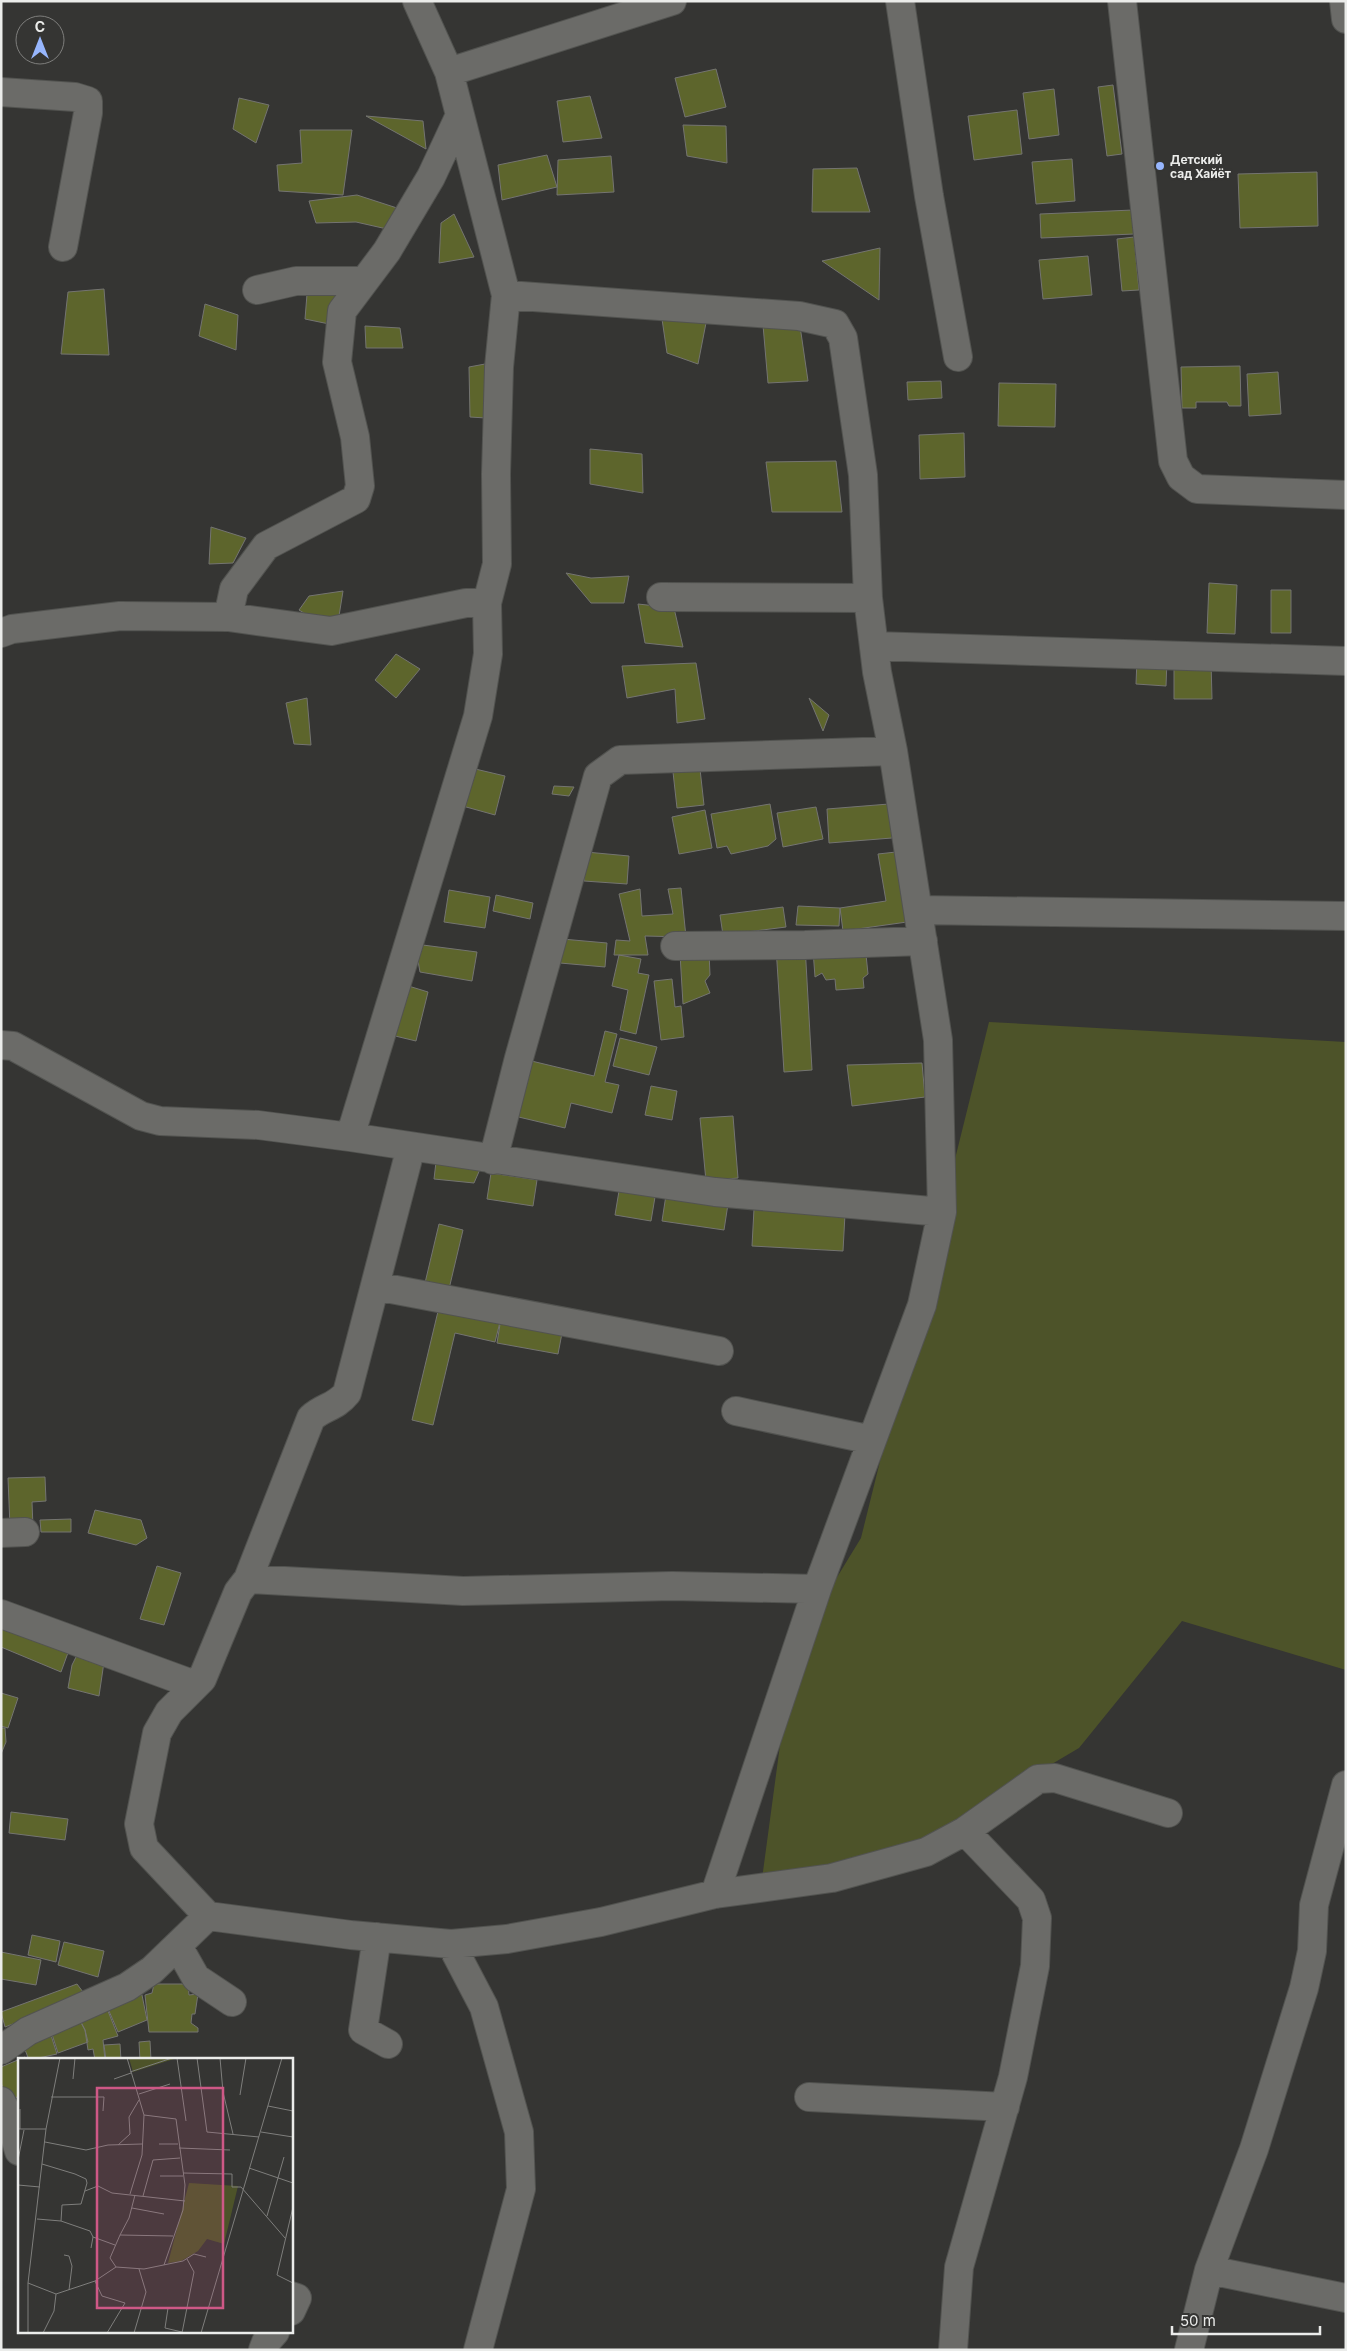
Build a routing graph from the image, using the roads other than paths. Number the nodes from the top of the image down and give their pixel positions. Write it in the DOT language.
graph roads {
  1 [pos="417,1"];
  2 [pos="672,1"];
  3 [pos="900,1"];
  4 [pos="1122,1"];
  5 [pos="1344,1"];
  6 [pos="1346,19"];
  7 [pos="449,72"];
  8 [pos="1,92"];
  9 [pos="460,114"];
  10 [pos="63,247"];
  11 [pos="364,281"];
  12 [pos="256,290"];
  13 [pos="506,295"];
  14 [pos="958,357"];
  15 [pos="1346,495"];
  16 [pos="661,597"];
  17 [pos="868,598"];
  18 [pos="487,603"];
  19 [pos="228,617"];
  20 [pos="1,633"];
  21 [pos="874,646"];
  22 [pos="1346,661"];
  23 [pos="892,751"];
  24 [pos="918,910"];
  25 [pos="1346,916"];
  26 [pos="923,941"];
  27 [pos="675,946"];
  28 [pos="1,1046"];
  29 [pos="350,1137"];
  30 [pos="411,1146"];
  31 [pos="494,1160"];
  32 [pos="942,1212"];
  33 [pos="375,1286"];
  34 [pos="719,1351"];
  35 [pos="736,1411"];
  36 [pos="872,1440"];
  37 [pos="248,1579"];
  38 [pos="817,1589"];
  39 [pos="1,1614"];
  40 [pos="195,1685"];
  41 [pos="1346,1785"];
  42 [pos="1168,1813"];
  43 [pos="965,1831"];
  44 [pos="715,1894"];
  45 [pos="208,1916"];
  46 [pos="377,1937"];
  47 [pos="451,1944"];
  48 [pos="178,1946"];
  49 [pos="232,2002"];
  50 [pos="388,2044"];
  51 [pos="1,2050"];
  52 [pos="809,2097"];
  53 [pos="1,2101"];
  54 [pos="1005,2107"];
  55 [pos="18,2148"];
  56 [pos="1209,2270"];
  57 [pos="292,2296"];
  58 [pos="1346,2298"];
  59 [pos="292,2309"];
  60 [pos="273,2334"];
  61 [pos="263,2350"];
  62 [pos="478,2350"];
  63 [pos="953,2350"];
  64 [pos="1189,2350"];
  1 -- 7 [label="street"];
  2 -- 7 [label="street"];
  3 -- 14 [label="street"];
  4 -- 15 [label="street"];
  5 -- 6 [label="street"];
  7 -- 9 [label="street"];
  8 -- 10 [label="street"];
  9 -- 11 [label="street"];
  9 -- 13 [label="street"];
  11 -- 12 [label="street"];
  11 -- 19 [label="street"];
  13 -- 17 [label="street"];
  13 -- 18 [label="street"];
  16 -- 17 [label="street"];
  17 -- 21 [label="street"];
  18 -- 19 [label="street"];
  18 -- 29 [label="street"];
  19 -- 20 [label="street"];
  21 -- 22 [label="street"];
  21 -- 23 [label="street"];
  23 -- 24 [label="street"];
  23 -- 31 [label="street"];
  24 -- 25 [label="street"];
  24 -- 26 [label="street"];
  26 -- 27 [label="street"];
  26 -- 32 [label="street"];
  28 -- 29 [label="street"];
  29 -- 30 [label="street"];
  30 -- 31 [label="street"];
  30 -- 33 [label="street"];
  31 -- 32 [label="street"];
  32 -- 36 [label="street"];
  33 -- 34 [label="street"];
  33 -- 37 [label="street"];
  35 -- 36 [label="street"];
  36 -- 38 [label="street"];
  37 -- 38 [label="street"];
  37 -- 40 [label="street"];
  38 -- 44 [label="street"];
  39 -- 40 [label="street"];
  40 -- 45 [label="street"];
  41 -- 56 [label="street"];
  42 -- 43 [label="street"];
  43 -- 44 [label="street"];
  43 -- 54 [label="street"];
  44 -- 47 [label="street"];
  45 -- 46 [label="street"];
  45 -- 48 [label="street"];
  46 -- 47 [label="street"];
  46 -- 50 [label="street"];
  47 -- 62 [label="street"];
  48 -- 49 [label="street"];
  48 -- 51 [label="street"];
  52 -- 54 [label="street"];
  53 -- 55 [label="street"];
  54 -- 63 [label="street"];
  56 -- 58 [label="street"];
  56 -- 64 [label="street"];
  57 -- 59 [label="street"];
  60 -- 61 [label="street"];
}
